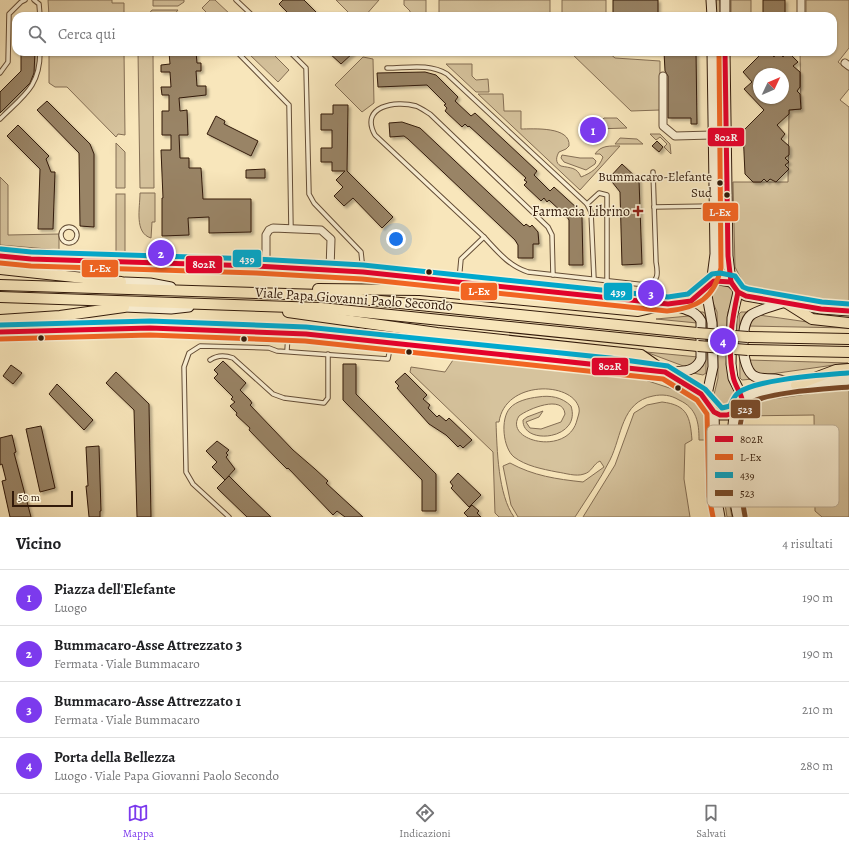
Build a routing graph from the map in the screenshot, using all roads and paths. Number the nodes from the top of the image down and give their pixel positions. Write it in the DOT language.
graph roads {
  1 [pos="25,0"];
  2 [pos="34,0"];
  3 [pos="236,0"];
  4 [pos="711,0"];
  5 [pos="724,0"];
  6 [pos="801,0"];
  7 [pos="40,12"];
  8 [pos="249,12"];
  9 [pos="712,12"];
  10 [pos="725,12"];
  11 [pos="801,12"];
  12 [pos="40,56"];
  13 [pos="240,56"];
  14 [pos="294,56"];
  15 [pos="712,56"];
  16 [pos="725,56"];
  17 [pos="387,68"];
  18 [pos="0,73"];
  19 [pos="662,76"];
  20 [pos="0,119"];
  21 [pos="712,135"];
  22 [pos="653,172"];
  23 [pos="587,204"];
  24 [pos="713,206"];
  25 [pos="654,207"];
  26 [pos="68,227"];
  27 [pos="291,229"];
  28 [pos="484,237"];
  29 [pos="0,256"];
  30 [pos="266,266"];
  31 [pos="0,268"];
  32 [pos="330,270"];
  33 [pos="363,272"];
  34 [pos="553,275"];
  35 [pos="594,279"];
  36 [pos="607,280"];
  37 [pos="459,281"];
  38 [pos="731,282"];
  39 [pos="0,285"];
  40 [pos="125,286"];
  41 [pos="706,289"];
  42 [pos="230,292"];
  43 [pos="738,292"];
  44 [pos="0,297"];
  45 [pos="785,302"];
  46 [pos="124,304"];
  47 [pos="245,304"];
  48 [pos="668,304"];
  49 [pos="849,311"];
  50 [pos="0,320"];
  51 [pos="849,323"];
  52 [pos="0,332"];
  53 [pos="288,333"];
  54 [pos="849,339"];
  55 [pos="392,342"];
  56 [pos="287,351"];
  57 [pos="849,352"];
  58 [pos="328,354"];
  59 [pos="210,360"];
  60 [pos="849,369"];
  61 [pos="665,372"];
  62 [pos="849,380"];
  63 [pos="796,385"];
  64 [pos="706,399"];
  65 [pos="742,399"];
  66 [pos="714,412"];
  67 [pos="735,412"];
  68 [pos="714,425"];
  69 [pos="732,425"];
  70 [pos="718,507"];
  71 [pos="736,507"];
  72 [pos="229,517"];
  73 [pos="720,517"];
  74 [pos="738,517"];
  1 -- 18 [label="lane"];
  2 -- 7 [label="lane"];
  3 -- 8 [label="lane"];
  4 -- 9 [label="main road"];
  5 -- 10 [label="main road"];
  6 -- 11 [label="street"];
  12 -- 20 [label="lane"];
  13 -- 27 [label="lane"];
  14 -- 33 [label="lane"];
  15 -- 21 [label="main road"];
  16 -- 38 [label="main road"];
  17 -- 23 [label="lane"];
  19 -- 21 [label="street"];
  21 -- 24 [label="main road"];
  22 -- 25 [label="lane"];
  23 -- 35 [label="lane"];
  23 -- 36 [label="lane"];
  24 -- 25 [label="lane"];
  24 -- 41 [label="main road"];
  25 -- 36 [label="lane"];
  26 -- 26 [label="lane"];
  27 -- 30 [label="street"];
  27 -- 32 [label="street"];
  28 -- 34 [label="lane"];
  28 -- 34 [label="lane"];
  28 -- 37 [label="lane"];
  29 -- 30 [label="main road"];
  30 -- 32 [label="main road"];
  31 -- 40 [label="main road"];
  32 -- 33 [label="main road"];
  33 -- 37 [label="main road"];
  34 -- 35 [label="lane"];
  35 -- 36 [label="lane"];
  37 -- 48 [label="main road"];
  38 -- 41 [label="main road"];
  38 -- 43 [label="main road"];
  39 -- 40 [label="main road"];
  40 -- 42 [label="main road, Viale Papa Giovanni Paolo Secondo"];
  41 -- 48 [label="main road"];
  41 -- 64 [label="main road"];
  42 -- 48 [label="main road"];
  42 -- 54 [label="main road, Viale Papa Giovanni Paolo Secondo, bridge"];
  43 -- 45 [label="main road"];
  43 -- 65 [label="main road"];
  44 -- 46 [label="main road"];
  45 -- 49 [label="main road"];
  45 -- 51 [label="main road"];
  45 -- 63 [label="main road"];
  46 -- 47 [label="main road, Viale Papa Giovanni Paolo Secondo"];
  46 -- 50 [label="main road"];
  47 -- 57 [label="main road, Viale Papa Giovanni Paolo Secondo, bridge"];
  47 -- 61 [label="main road"];
  48 -- 61 [label="main road"];
  52 -- 53 [label="main road"];
  53 -- 55 [label="main road"];
  53 -- 56 [label="lane"];
  55 -- 58 [label="lane"];
  55 -- 61 [label="main road"];
  56 -- 58 [label="lane"];
  56 -- 72 [label="lane"];
  58 -- 59 [label="lane"];
  60 -- 63 [label="main road"];
  61 -- 64 [label="main road"];
  62 -- 63 [label="main road"];
  63 -- 65 [label="main road"];
  64 -- 66 [label="main road"];
  65 -- 67 [label="main road"];
  66 -- 67 [label="main road"];
  66 -- 68 [label="main road"];
  67 -- 69 [label="main road"];
  70 -- 73 [label="main road"];
  71 -- 74 [label="main road"];
}
